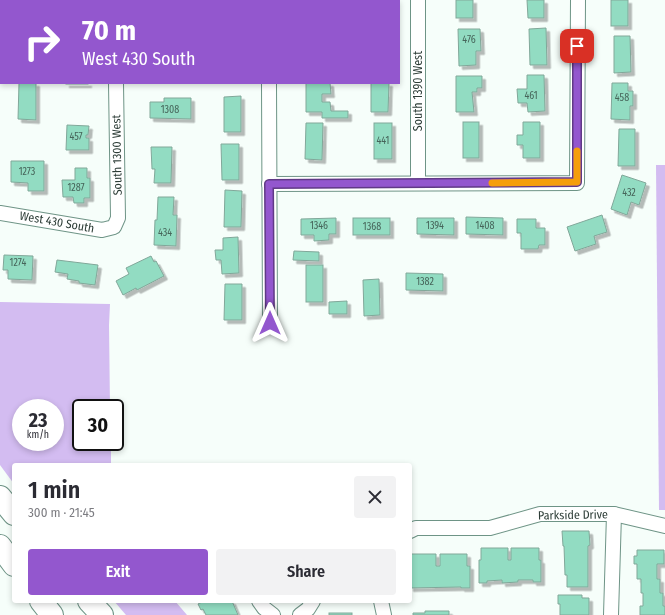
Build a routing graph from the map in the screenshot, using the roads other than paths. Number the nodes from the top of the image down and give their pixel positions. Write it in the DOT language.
graph roads {
  1 [pos="418,0"];
  2 [pos="578,0"];
  3 [pos="116,84"];
  4 [pos="269,84"];
  5 [pos="418,183"];
  6 [pos="269,184"];
  7 [pos="0,213"];
  8 [pos="114,227"];
  9 [pos="270,323"];
  10 [pos="0,497"];
  11 [pos="12,512"];
  12 [pos="614,514"];
  13 [pos="665,526"];
  14 [pos="412,530"];
  15 [pos="0,546"];
  16 [pos="12,562"];
  17 [pos="43,603"];
  18 [pos="91,603"];
  19 [pos="260,603"];
  20 [pos="312,603"];
  21 [pos="381,603"];
  22 [pos="52,615"];
  23 [pos="102,615"];
  24 [pos="273,615"];
  25 [pos="300,615"];
  26 [pos="384,615"];
  27 [pos="611,615"];
  1 -- 5 [label="street, South 1390 West"];
  2 -- 5 [label="street"];
  3 -- 8 [label="street, South 1300 West"];
  4 -- 6 [label="street"];
  5 -- 6 [label="street"];
  6 -- 9 [label="street"];
  7 -- 8 [label="street, West 430 South"];
  10 -- 11 [label="highway"];
  12 -- 13 [label="street, Parkside Drive"];
  12 -- 14 [label="street, Parkside Drive"];
  12 -- 27 [label="street"];
  15 -- 16 [label="highway"];
  17 -- 22 [label="highway"];
  18 -- 23 [label="highway"];
  19 -- 24 [label="street"];
  20 -- 25 [label="street"];
  21 -- 26 [label="street"];
}
